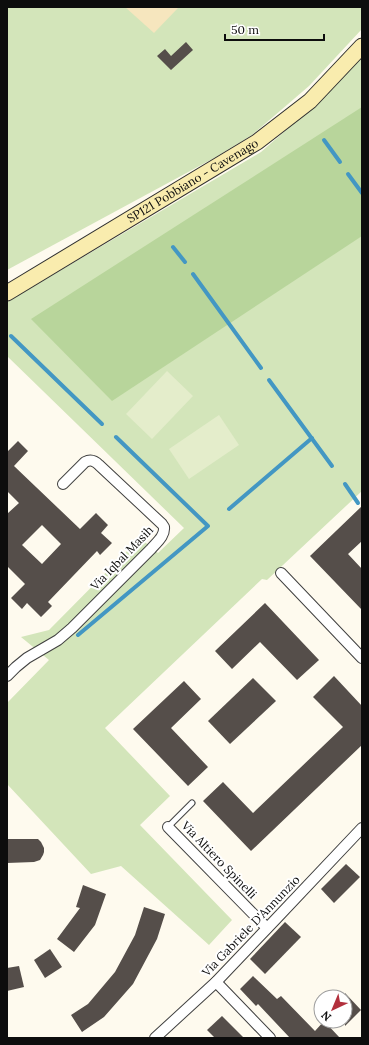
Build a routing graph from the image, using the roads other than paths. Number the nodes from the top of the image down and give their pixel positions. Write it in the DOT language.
graph roads {
  1 [pos="362,46"];
  2 [pos="7,293"];
  3 [pos="63,484"];
  4 [pos="281,573"];
  5 [pos="362,658"];
  6 [pos="7,676"];
  7 [pos="192,803"];
  8 [pos="168,827"];
  9 [pos="362,828"];
  10 [pos="267,928"];
  11 [pos="216,982"];
  12 [pos="155,1038"];
  13 [pos="270,1038"];
  1 -- 2 [label="street, SP121 Pobbiano - Cavenago"];
  3 -- 6 [label="street, Via Iqbal Masih"];
  4 -- 5 [label="street"];
  7 -- 8 [label="lane"];
  8 -- 10 [label="street, Via Altiero Spinelli"];
  9 -- 10 [label="street, Via Gabriele D'Annunzio"];
  10 -- 11 [label="street, Via Gabriele D'Annunzio"];
  11 -- 12 [label="street, Via Gabriele D'Annunzio"];
  11 -- 13 [label="street"];
}
